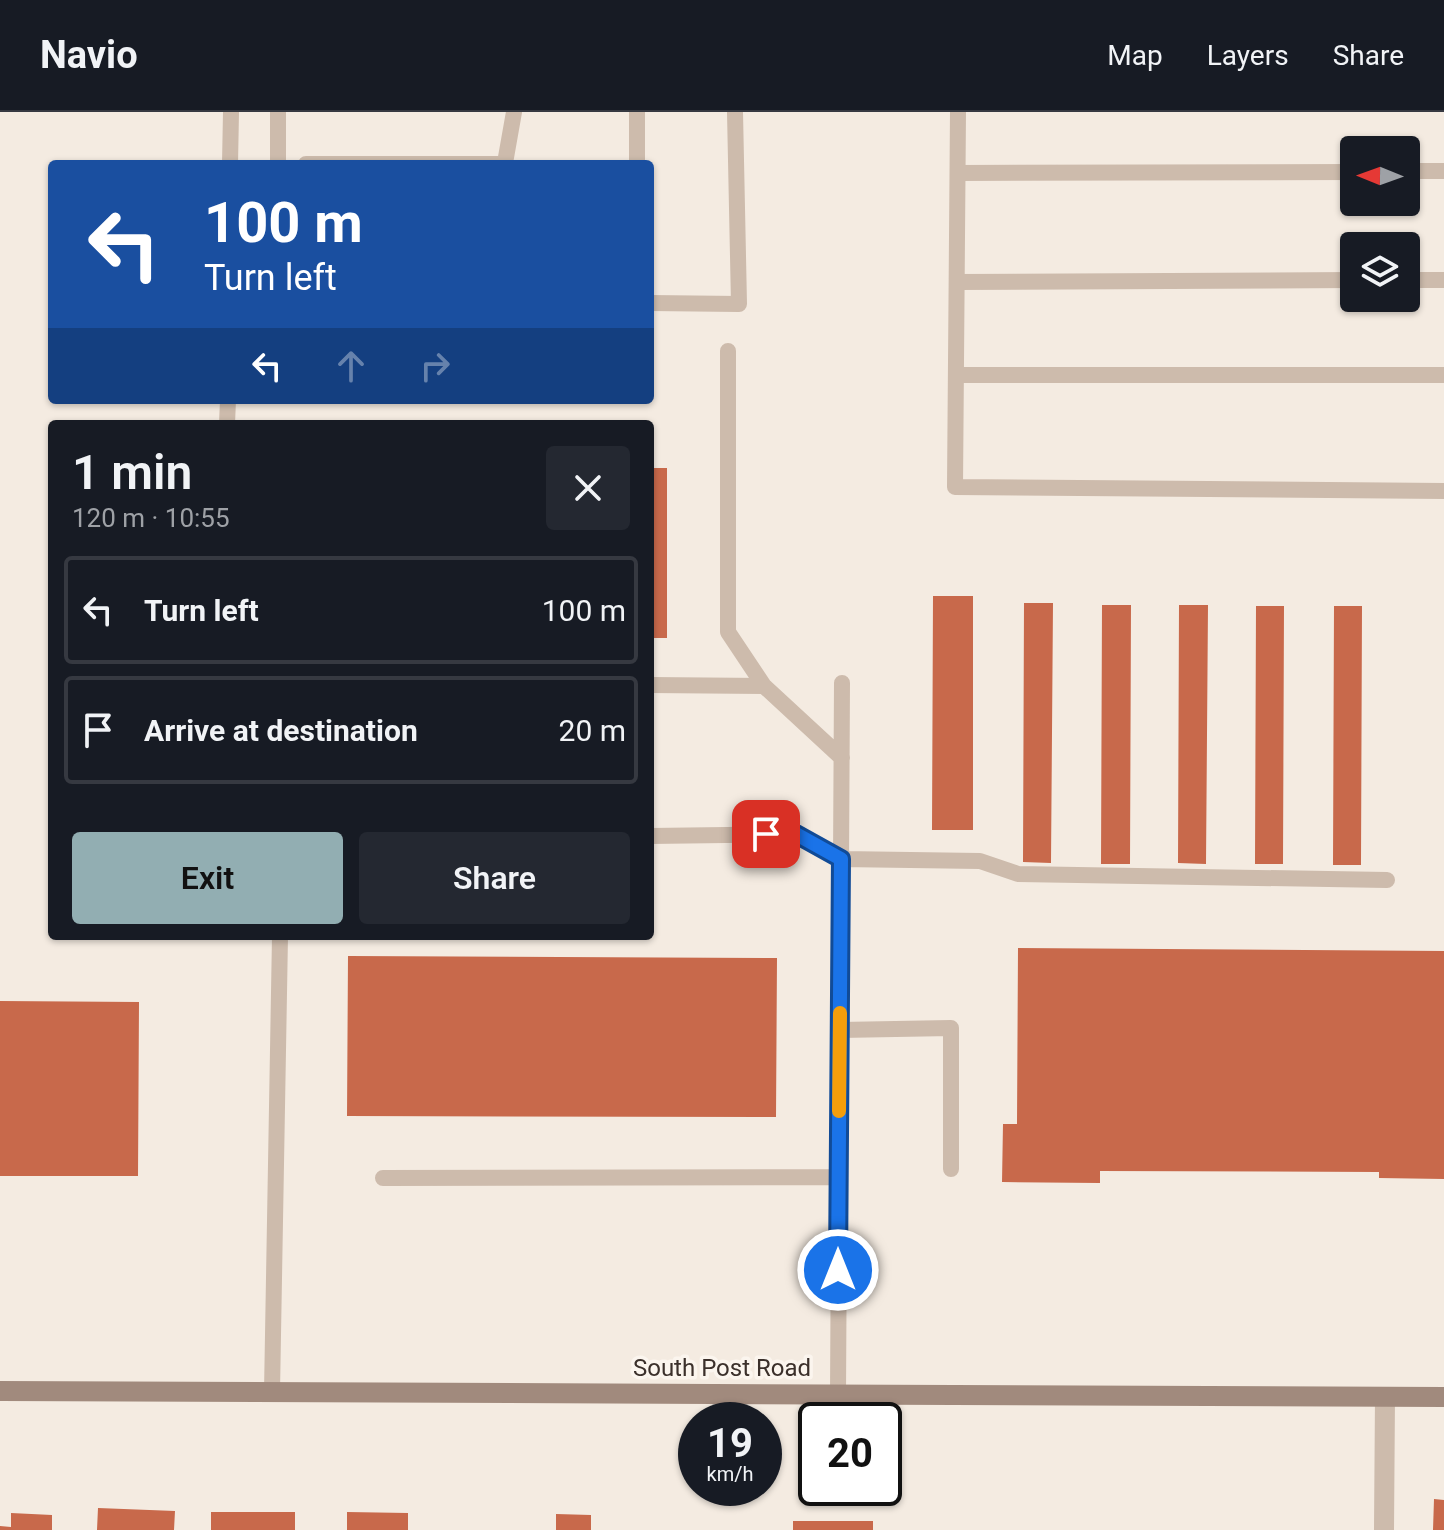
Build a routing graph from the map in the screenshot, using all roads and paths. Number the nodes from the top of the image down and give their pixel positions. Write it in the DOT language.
graph roads {
  1 [pos="231,112"];
  2 [pos="278,112"];
  3 [pos="514,112"];
  4 [pos="637,112"];
  5 [pos="735,112"];
  6 [pos="958,112"];
  7 [pos="230,160"];
  8 [pos="278,160"];
  9 [pos="506,160"];
  10 [pos="637,160"];
  11 [pos="1420,171"];
  12 [pos="1444,171"];
  13 [pos="1340,172"];
  14 [pos="958,173"];
  15 [pos="1340,280"];
  16 [pos="1420,280"];
  17 [pos="1444,280"];
  18 [pos="957,282"];
  19 [pos="654,303"];
  20 [pos="728,351"];
  21 [pos="956,375"];
  22 [pos="1444,375"];
  23 [pos="1444,491"];
  24 [pos="842,683"];
  25 [pos="654,685"];
  26 [pos="764,686"];
  27 [pos="842,758"];
  28 [pos="654,836"];
  29 [pos="841,859"];
  30 [pos="1387,880"];
  31 [pos="280,940"];
  32 [pos="840,1030"];
  33 [pos="951,1169"];
  34 [pos="839,1177"];
  35 [pos="383,1178"];
  36 [pos="0,1391"];
  37 [pos="272,1392"];
  38 [pos="838,1395"];
  39 [pos="1385,1397"];
  40 [pos="1444,1397"];
  41 [pos="1384,1530"];
  1 -- 7 [label="lane"];
  2 -- 8 [label="lane"];
  3 -- 9 [label="lane"];
  4 -- 10 [label="lane"];
  5 -- 19 [label="lane"];
  6 -- 14 [label="lane"];
  11 -- 12 [label="lane"];
  13 -- 14 [label="lane"];
  14 -- 18 [label="lane"];
  15 -- 18 [label="lane"];
  16 -- 17 [label="lane"];
  18 -- 21 [label="lane"];
  20 -- 26 [label="lane"];
  21 -- 22 [label="lane"];
  21 -- 23 [label="lane"];
  24 -- 27 [label="lane"];
  25 -- 26 [label="lane"];
  26 -- 27 [label="lane"];
  27 -- 29 [label="lane"];
  28 -- 29 [label="lane"];
  29 -- 30 [label="lane"];
  29 -- 32 [label="lane"];
  31 -- 37 [label="lane"];
  32 -- 33 [label="lane"];
  32 -- 34 [label="lane"];
  34 -- 35 [label="lane"];
  34 -- 38 [label="lane"];
  36 -- 37 [label="main road, South Post Road"];
  37 -- 38 [label="main road, South Post Road"];
  38 -- 39 [label="main road, South Post Road"];
  39 -- 40 [label="main road, South Post Road"];
  39 -- 41 [label="street"];
}
